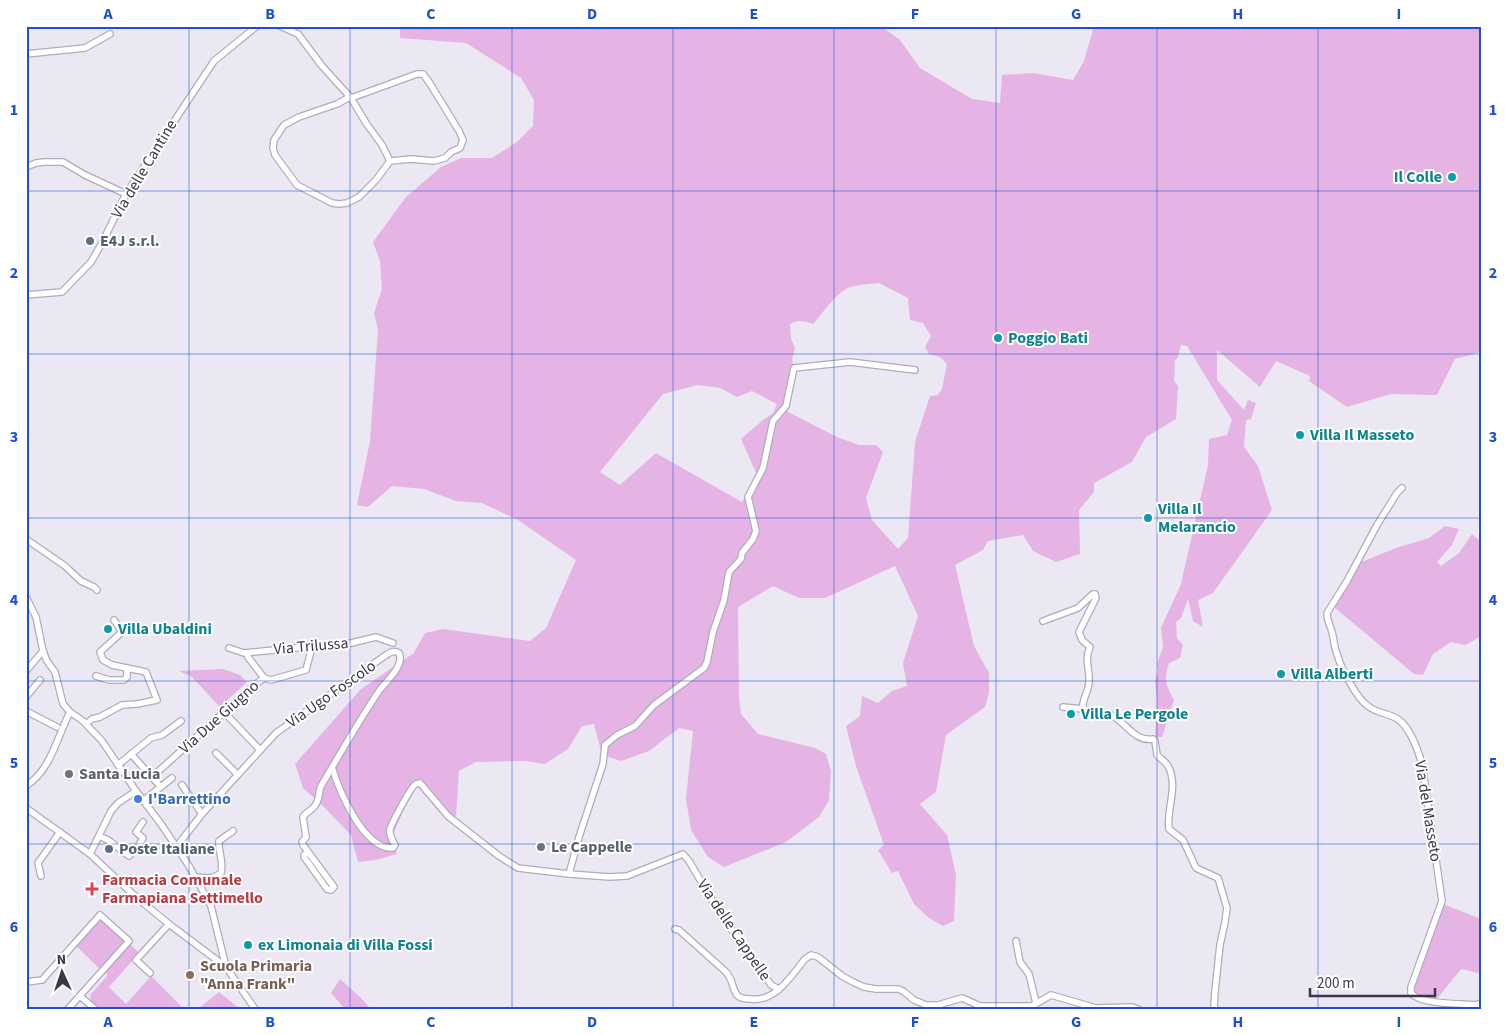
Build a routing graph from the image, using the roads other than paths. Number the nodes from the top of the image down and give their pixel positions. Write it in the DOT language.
graph roads {
  1 [pos="257,26"];
  2 [pos="280,26"];
  3 [pos="110,34"];
  4 [pos="26,54"];
  5 [pos="351,98"];
  6 [pos="390,161"];
  7 [pos="26,167"];
  8 [pos="126,194"];
  9 [pos="26,296"];
  10 [pos="915,370"];
  11 [pos="1402,488"];
  12 [pos="26,539"];
  13 [pos="97,590"];
  14 [pos="26,597"];
  15 [pos="114,620"];
  16 [pos="1043,621"];
  17 [pos="393,643"];
  18 [pos="312,647"];
  19 [pos="229,648"];
  20 [pos="43,650"];
  21 [pos="246,653"];
  22 [pos="128,668"];
  23 [pos="26,671"];
  24 [pos="96,676"];
  25 [pos="264,678"];
  26 [pos="40,680"];
  27 [pos="26,697"];
  28 [pos="1063,707"];
  29 [pos="1083,709"];
  30 [pos="26,711"];
  31 [pos="70,712"];
  32 [pos="224,712"];
  33 [pos="181,722"];
  34 [pos="86,724"];
  35 [pos="59,729"];
  36 [pos="260,750"];
  37 [pos="216,753"];
  38 [pos="131,754"];
  39 [pos="118,765"];
  40 [pos="332,767"];
  41 [pos="238,774"];
  42 [pos="152,777"];
  43 [pos="172,778"];
  44 [pos="182,785"];
  45 [pos="26,786"];
  46 [pos="160,786"];
  47 [pos="136,791"];
  48 [pos="143,800"];
  49 [pos="26,808"];
  50 [pos="202,814"];
  51 [pos="143,822"];
  52 [pos="233,831"];
  53 [pos="60,832"];
  54 [pos="99,836"];
  55 [pos="177,846"];
  56 [pos="308,852"];
  57 [pos="90,854"];
  58 [pos="569,874"];
  59 [pos="41,876"];
  60 [pos="196,877"];
  61 [pos="169,924"];
  62 [pos="674,929"];
  63 [pos="1016,941"];
  64 [pos="226,966"];
  65 [pos="150,973"];
  66 [pos="26,982"];
  67 [pos="779,989"];
  68 [pos="80,996"];
  69 [pos="1481,1003"];
  70 [pos="1036,1004"];
  71 [pos="924,1007"];
  72 [pos="937,1007"];
  73 [pos="980,1008"];
  74 [pos="68,1009"];
  75 [pos="95,1009"];
  76 [pos="255,1009"];
  77 [pos="1138,1009"];
  78 [pos="1216,1009"];
  1 -- 8 [label="street, Via delle Cantine"];
  2 -- 5 [label="street"];
  3 -- 4 [label="street"];
  5 -- 6 [label="street"];
  5 -- 6 [label="street"];
  5 -- 6 [label="street"];
  7 -- 8 [label="street"];
  8 -- 9 [label="street, Via delle Cantine"];
  10 -- 58 [label="street"];
  11 -- 69 [label="street, Via del Masseto"];
  12 -- 13 [label="street"];
  14 -- 20 [label="street"];
  15 -- 22 [label="street"];
  16 -- 29 [label="street"];
  17 -- 18 [label="street, Via Trilussa"];
  18 -- 21 [label="street, Via Trilussa"];
  18 -- 25 [label="street, Via Due Giugno"];
  19 -- 21 [label="street, Via Trilussa"];
  20 -- 23 [label="street"];
  20 -- 31 [label="street"];
  21 -- 25 [label="street, Via Due Giugno"];
  22 -- 24 [label="street"];
  22 -- 34 [label="street"];
  25 -- 32 [label="street, Via Due Giugno"];
  26 -- 27 [label="street"];
  28 -- 29 [label="street"];
  29 -- 78 [label="street"];
  30 -- 35 [label="street"];
  31 -- 34 [label="street"];
  31 -- 35 [label="street"];
  32 -- 36 [label="street"];
  32 -- 42 [label="street, Via Due Giugno"];
  33 -- 38 [label="street"];
  34 -- 39 [label="street"];
  35 -- 45 [label="street"];
  36 -- 40 [label="street, Via Ugo Foscolo"];
  36 -- 41 [label="street, Via Ugo Foscolo"];
  37 -- 41 [label="street"];
  38 -- 39 [label="street"];
  38 -- 42 [label="street"];
  39 -- 47 [label="street"];
  40 -- 56 [label="street"];
  40 -- 58 [label="street, Via delle Cappelle"];
  41 -- 50 [label="street, Via Ugo Foscolo"];
  42 -- 46 [label="street"];
  43 -- 46 [label="street"];
  44 -- 50 [label="street"];
  46 -- 48 [label="street"];
  47 -- 48 [label="street"];
  47 -- 54 [label="street"];
  48 -- 55 [label="street"];
  49 -- 53 [label="street"];
  50 -- 55 [label="street, Via Ugo Foscolo"];
  51 -- 54 [label="street"];
  52 -- 60 [label="street"];
  53 -- 57 [label="street"];
  53 -- 59 [label="street"];
  54 -- 57 [label="street"];
  55 -- 60 [label="street"];
  56 -- 56 [label="street"];
  57 -- 61 [label="street"];
  58 -- 67 [label="street, Via delle Cappelle"];
  60 -- 64 [label="street"];
  61 -- 64 [label="street"];
  61 -- 65 [label="street"];
  62 -- 67 [label="street, Via delle Cappelle"];
  63 -- 70 [label="street"];
  64 -- 76 [label="street"];
  66 -- 68 [label="street"];
  67 -- 71 [label="street, Via delle Cappelle"];
  68 -- 74 [label="street"];
  68 -- 75 [label="street"];
  70 -- 73 [label="street, Via delle Cappelle"];
  70 -- 77 [label="street, Via delle Cappelle"];
  71 -- 72 [label="street, Via delle Cappelle"];
  72 -- 73 [label="street, Via delle Cappelle"];
}
